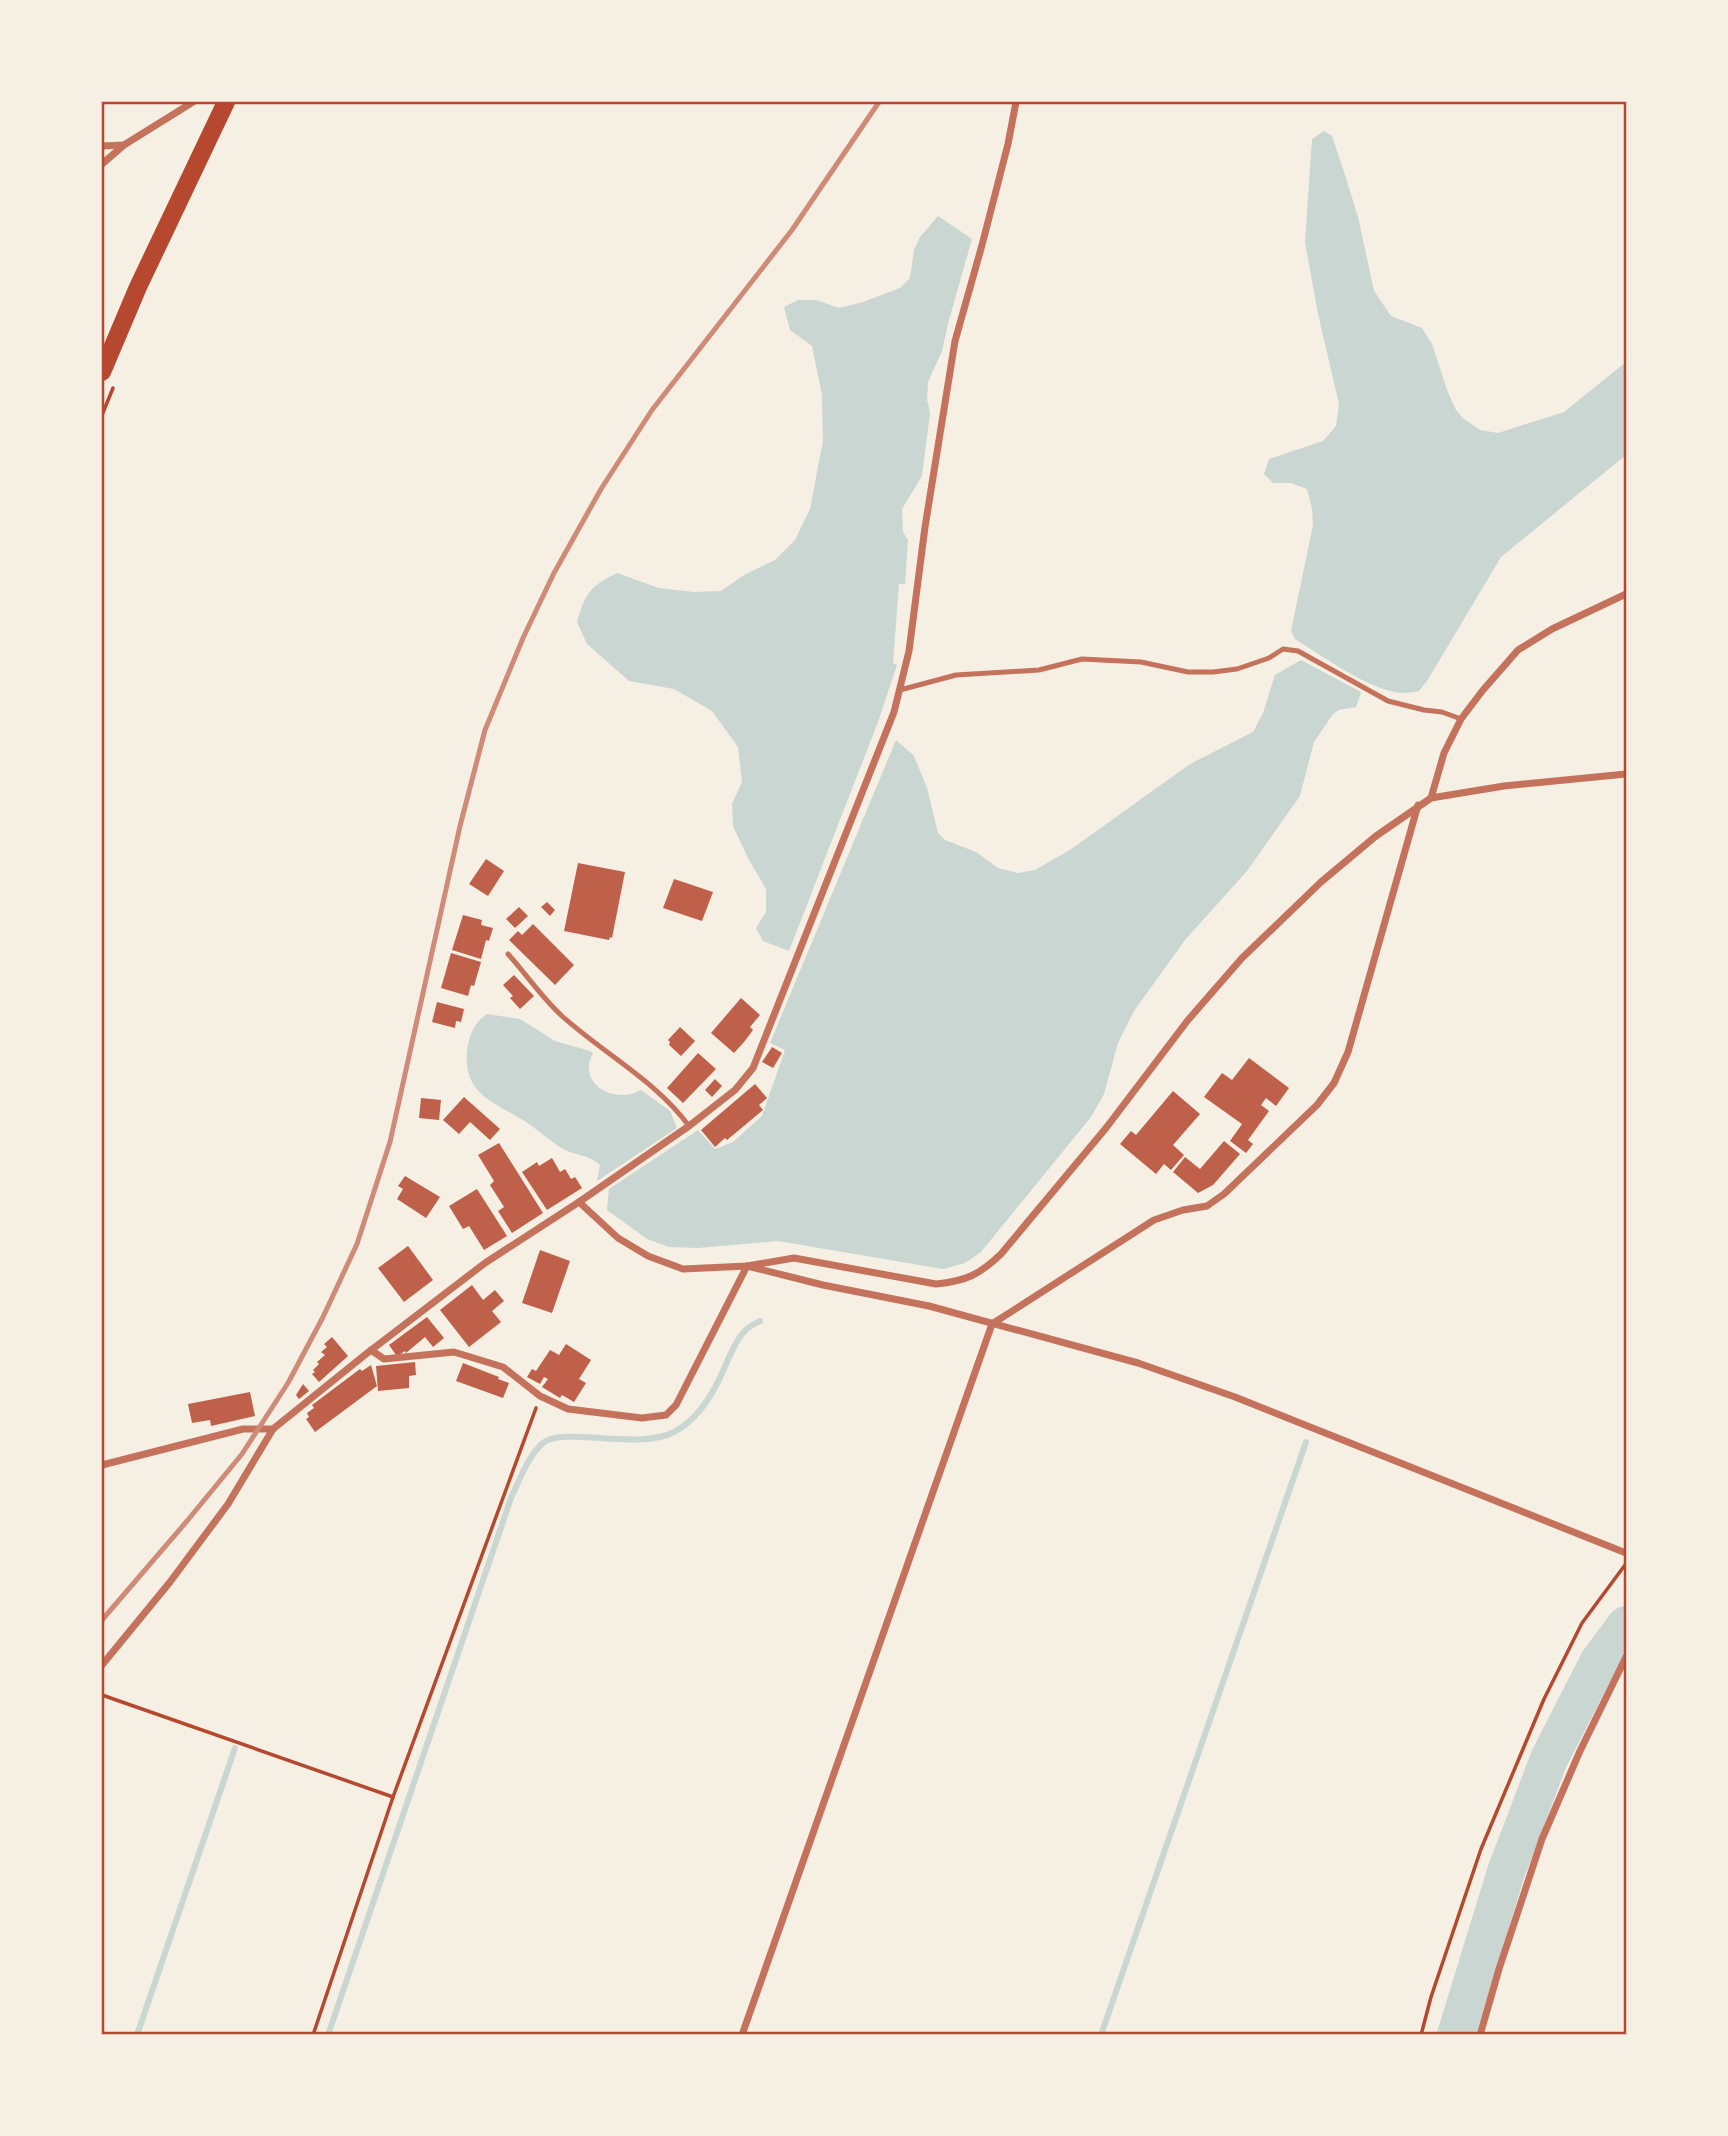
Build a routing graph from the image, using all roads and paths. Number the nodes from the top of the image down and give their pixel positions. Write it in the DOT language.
graph roads {
  1 [pos="193,102"];
  2 [pos="226,102"];
  3 [pos="1017,102"];
  4 [pos="124,145"];
  5 [pos="102,146"];
  6 [pos="102,164"];
  7 [pos="103,364"];
  8 [pos="1626,594"];
  9 [pos="900,690"];
  10 [pos="1461,719"];
  11 [pos="1626,774"];
  12 [pos="1431,798"];
  13 [pos="1418,806"];
  14 [pos="509,954"];
  15 [pos="689,1126"];
  16 [pos="579,1202"];
  17 [pos="747,1266"];
  18 [pos="992,1324"];
  19 [pos="371,1350"];
  20 [pos="540,1396"];
  21 [pos="273,1429"];
  22 [pos="102,1465"];
  23 [pos="1626,1553"];
  24 [pos="1626,1564"];
  25 [pos="1626,1657"];
  26 [pos="102,1665"];
  27 [pos="102,1695"];
  28 [pos="393,1797"];
  29 [pos="313,2035"];
  30 [pos="742,2035"];
  31 [pos="1421,2035"];
  32 [pos="1480,2035"];
  1 -- 4 [label="street"];
  2 -- 7 [label="highway"];
  3 -- 9 [label="street"];
  4 -- 5 [label="street"];
  4 -- 6 [label="street"];
  8 -- 10 [label="street"];
  9 -- 10 [label="lane"];
  9 -- 15 [label="street"];
  10 -- 12 [label="street"];
  11 -- 12 [label="street"];
  12 -- 13 [label="street"];
  13 -- 17 [label="street"];
  13 -- 18 [label="street"];
  14 -- 15 [label="lane"];
  15 -- 16 [label="street"];
  16 -- 17 [label="street"];
  16 -- 19 [label="street"];
  17 -- 18 [label="street"];
  17 -- 20 [label="street"];
  18 -- 23 [label="street"];
  18 -- 30 [label="street"];
  19 -- 20 [label="street"];
  19 -- 21 [label="street"];
  20 -- 28 [label="path"];
  21 -- 22 [label="street"];
  21 -- 26 [label="street"];
  24 -- 31 [label="path"];
  25 -- 32 [label="street"];
  27 -- 28 [label="path"];
  28 -- 29 [label="path"];
}
